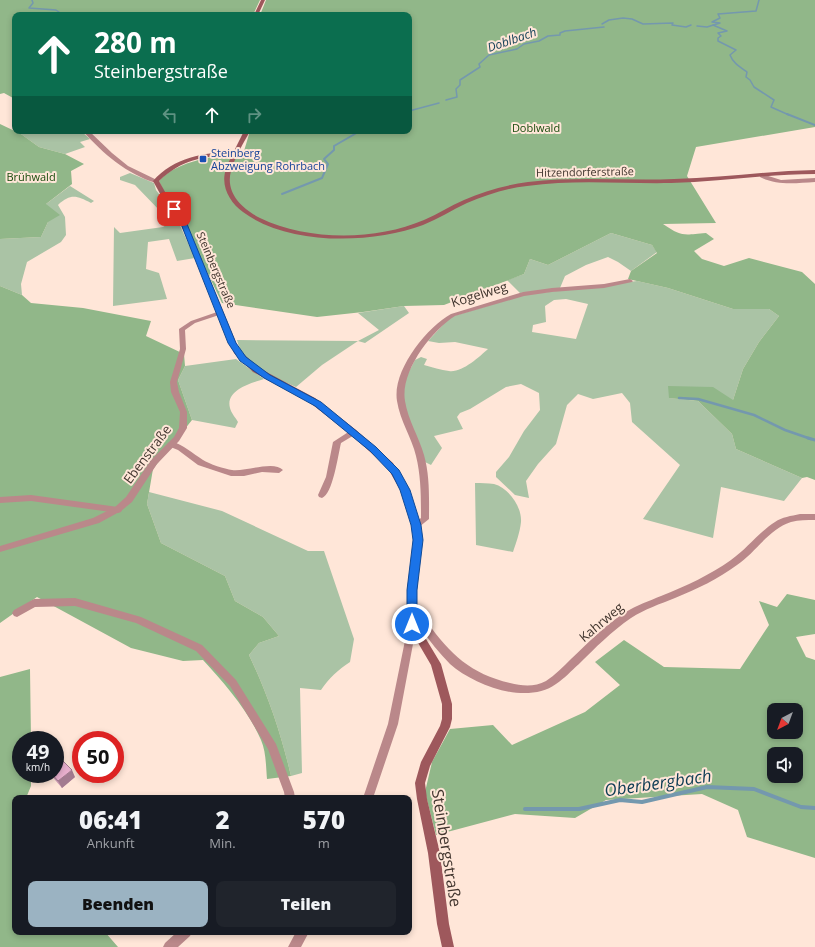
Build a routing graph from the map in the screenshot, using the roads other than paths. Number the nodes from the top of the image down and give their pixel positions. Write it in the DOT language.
graph roads {
  1 [pos="263,0"];
  2 [pos="257,12"];
  3 [pos="89,134"];
  4 [pos="246,134"];
  5 [pos="236,153"];
  6 [pos="815,172"];
  7 [pos="762,176"];
  8 [pos="815,180"];
  9 [pos="156,181"];
  10 [pos="630,281"];
  11 [pos="220,313"];
  12 [pos="354,432"];
  13 [pos="172,444"];
  14 [pos="279,470"];
  15 [pos="322,495"];
  16 [pos="0,500"];
  17 [pos="118,510"];
  18 [pos="815,517"];
  19 [pos="416,525"];
  20 [pos="0,549"];
  21 [pos="17,613"];
  22 [pos="412,624"];
  23 [pos="290,795"];
  24 [pos="369,795"];
  25 [pos="183,935"];
  26 [pos="301,935"];
  27 [pos="169,947"];
  28 [pos="294,947"];
  29 [pos="448,947"];
  1 -- 2 [label="main road"];
  3 -- 9 [label="street"];
  4 -- 5 [label="main road, Hitzendorferstraße"];
  5 -- 7 [label="main road, Hitzendorferstraße"];
  5 -- 9 [label="main road"];
  6 -- 7 [label="main road, Hitzendorferstraße"];
  7 -- 8 [label="street"];
  9 -- 11 [label="main road, Steinbergstraße"];
  10 -- 19 [label="street, Kogelweg"];
  11 -- 12 [label="main road, Steinbergstraße"];
  11 -- 13 [label="street, Ebenstraße"];
  12 -- 15 [label="street"];
  12 -- 19 [label="main road, Steinbergstraße"];
  13 -- 14 [label="street"];
  13 -- 17 [label="street, Ebenstraße"];
  16 -- 17 [label="street"];
  17 -- 20 [label="street, Ebenstraße"];
  18 -- 22 [label="street, Kahrweg"];
  19 -- 22 [label="main road, Steinbergstraße"];
  21 -- 23 [label="street"];
  22 -- 24 [label="street"];
  22 -- 29 [label="main road, Steinbergstraße"];
  25 -- 27 [label="street"];
  26 -- 28 [label="street"];
}
